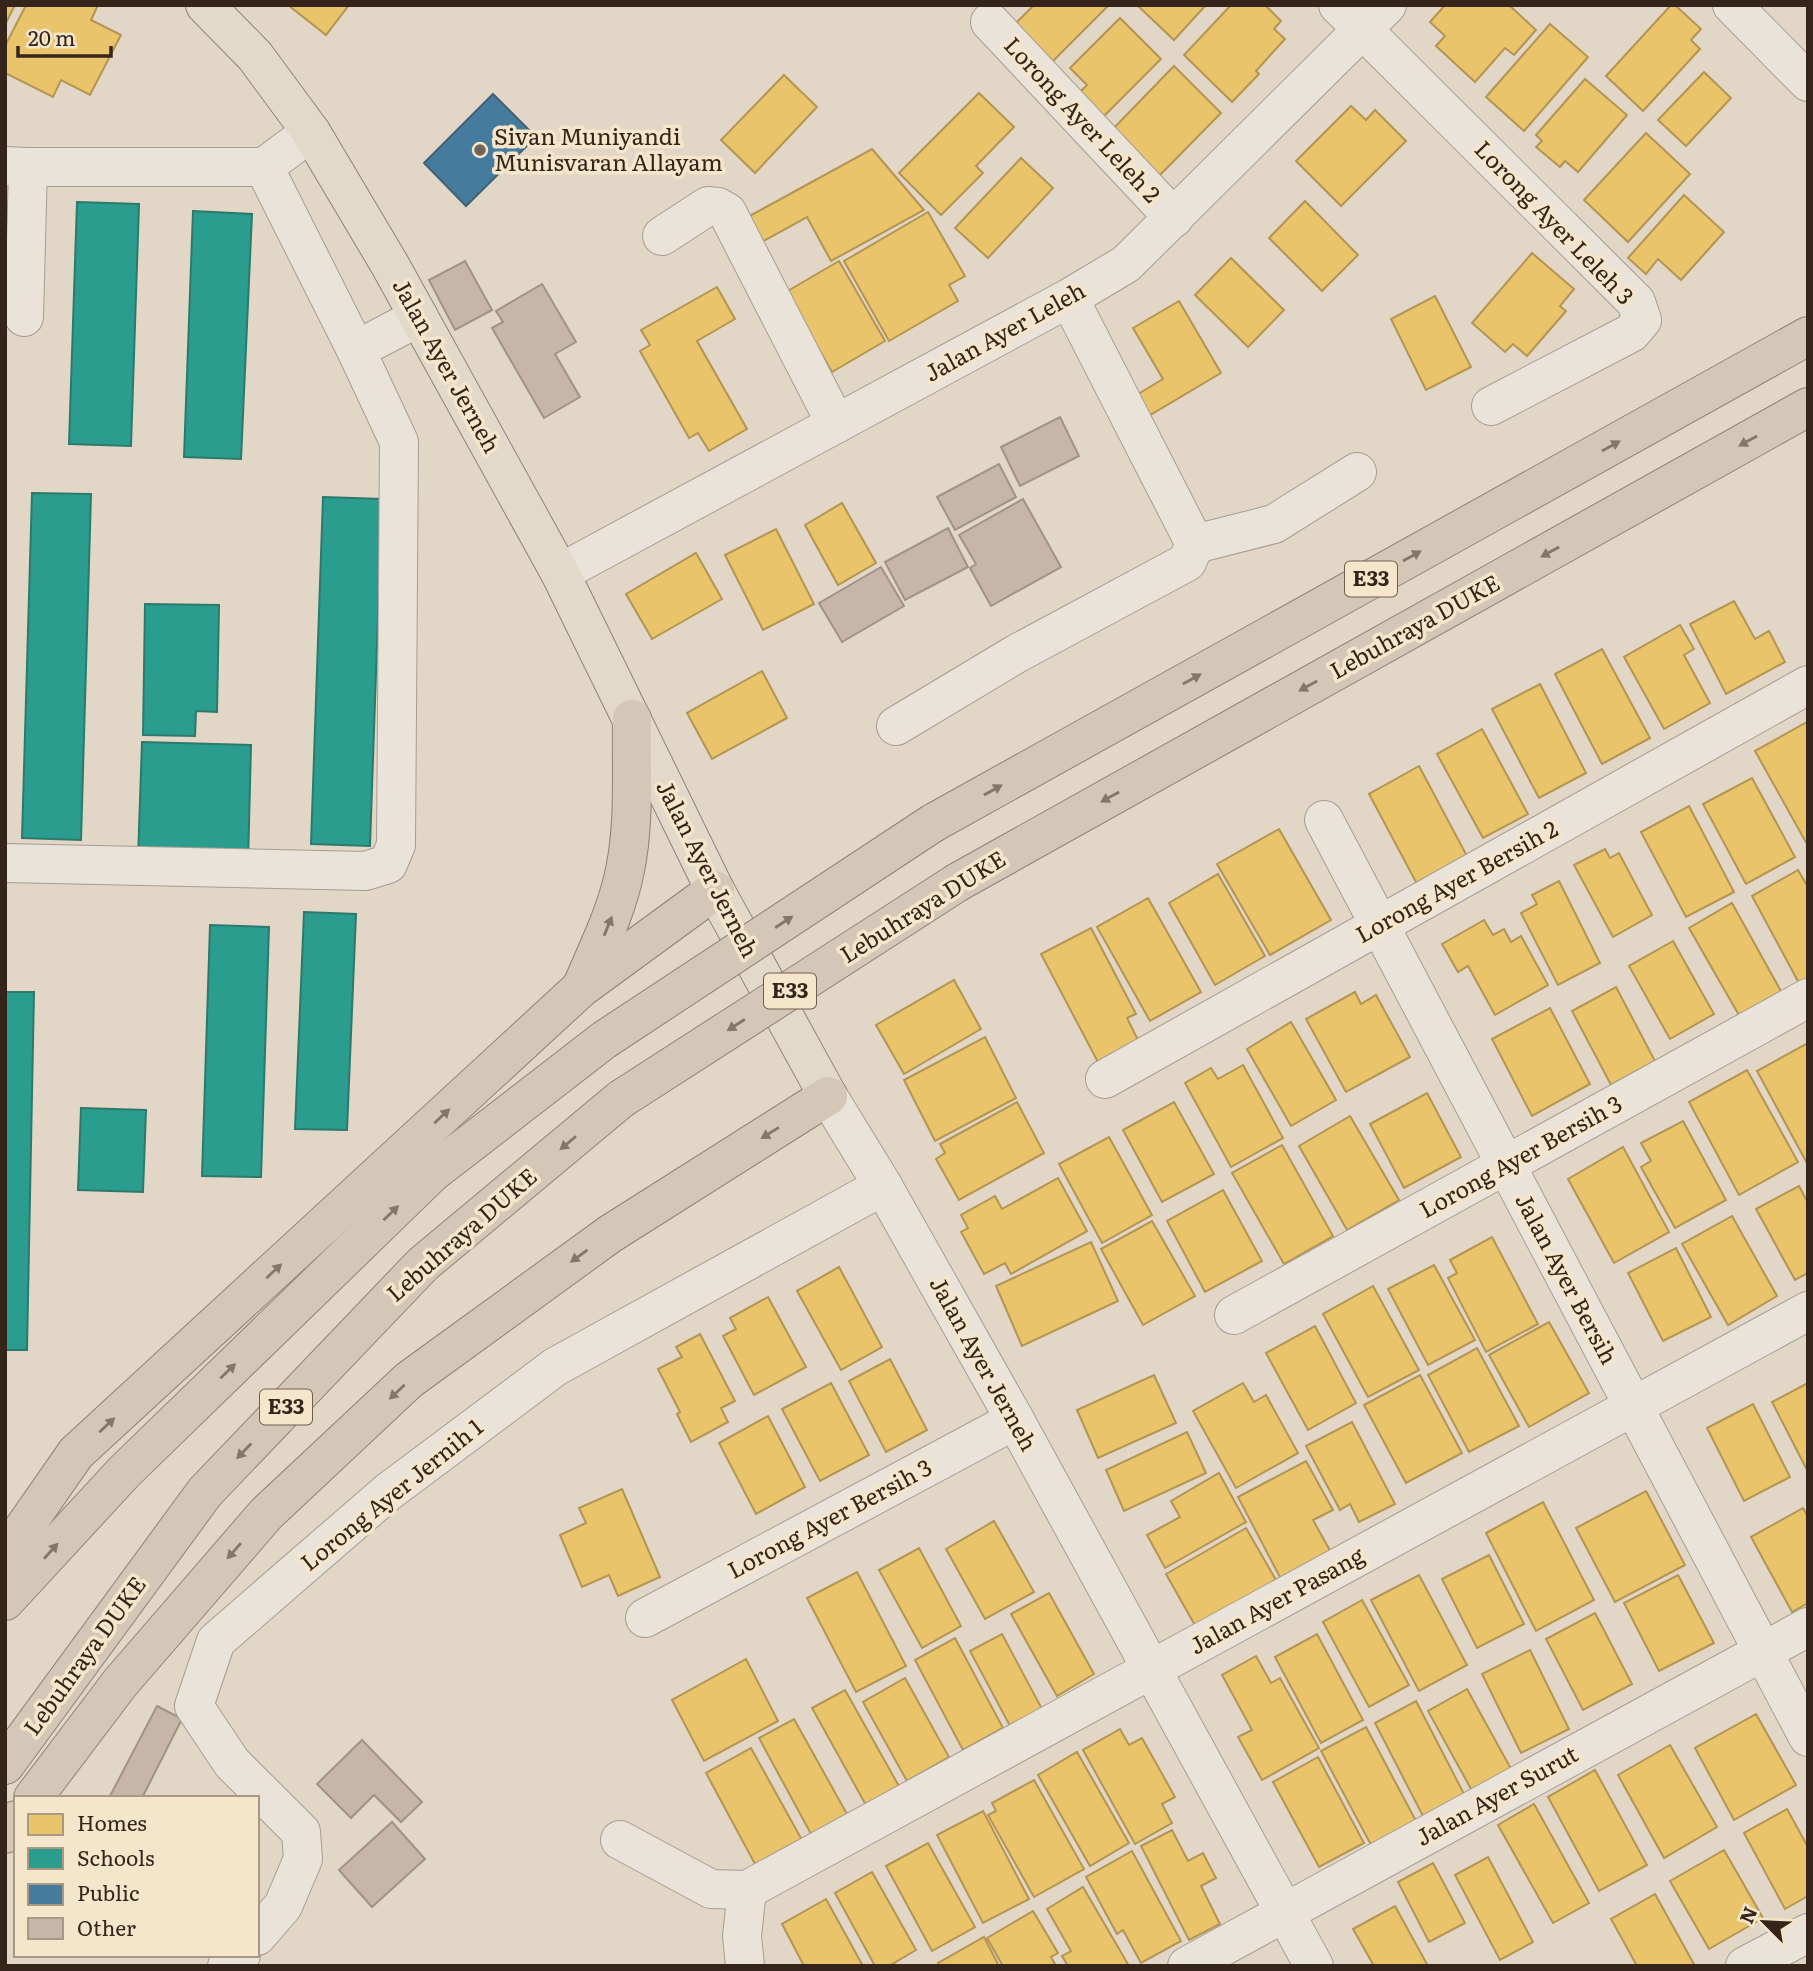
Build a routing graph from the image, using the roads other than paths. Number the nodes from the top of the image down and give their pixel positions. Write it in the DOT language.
graph roads {
  1 [pos="205,5"];
  2 [pos="1732,5"];
  3 [pos="1363,14"];
  4 [pos="990,22"];
  5 [pos="1808,82"];
  6 [pos="312,132"];
  7 [pos="17,166"];
  8 [pos="264,167"];
  9 [pos="1174,218"];
  10 [pos="662,236"];
  11 [pos="1069,298"];
  12 [pos="24,317"];
  13 [pos="419,317"];
  14 [pos="1808,336"];
  15 [pos="356,350"];
  16 [pos="1491,406"];
  17 [pos="1808,407"];
  18 [pos="836,424"];
  19 [pos="1357,472"];
  20 [pos="1195,544"];
  21 [pos="560,573"];
  22 [pos="1808,685"];
  23 [pos="632,719"];
  24 [pos="896,726"];
  25 [pos="1324,820"];
  26 [pos="5,863"];
  27 [pos="715,890"];
  28 [pos="1380,926"];
  29 [pos="581,988"];
  30 [pos="1808,998"];
  31 [pos="1105,1079"];
  32 [pos="828,1096"];
  33 [pos="1506,1165"];
  34 [pos="883,1186"];
  35 [pos="1808,1311"];
  36 [pos="1234,1315"];
  37 [pos="1633,1406"];
  38 [pos="1015,1420"];
  39 [pos="76,1453"];
  40 [pos="5,1523"];
  41 [pos="5,1555"];
  42 [pos="5,1601"];
  43 [pos="645,1618"];
  44 [pos="1808,1627"];
  45 [pos="1763,1651"];
  46 [pos="1152,1670"];
  47 [pos="1808,1737"];
  48 [pos="5,1765"];
  49 [pos="35,1796"];
  50 [pos="620,1840"];
  51 [pos="747,1890"];
  52 [pos="1286,1911"];
  53 [pos="1808,1933"];
  54 [pos="259,1934"];
  55 [pos="745,1966"];
  56 [pos="1187,1966"];
  57 [pos="1314,1966"];
  58 [pos="1745,1966"];
  1 -- 6 [label="main road, Jalan Ayer Jerneh"];
  2 -- 5 [label="street"];
  3 -- 9 [label="street, Jalan Ayer Leleh"];
  3 -- 16 [label="street, Lorong Ayer Leleh 3"];
  4 -- 9 [label="street, Lorong Ayer Leleh 2"];
  6 -- 8 [label="street"];
  6 -- 13 [label="main road, Jalan Ayer Jerneh"];
  7 -- 8 [label="street"];
  7 -- 12 [label="street"];
  8 -- 15 [label="street"];
  9 -- 11 [label="street, Jalan Ayer Leleh"];
  10 -- 18 [label="street"];
  11 -- 18 [label="street, Jalan Ayer Leleh"];
  11 -- 20 [label="street"];
  13 -- 15 [label="street"];
  13 -- 21 [label="main road, Jalan Ayer Jerneh"];
  42 -- 14 [label="highway, E33, one-way, bridge"];
  15 -- 26 [label="street"];
  17 -- 48 [label="highway, Lebuhraya DUKE / E33, one-way, bridge"];
  18 -- 21 [label="street, Jalan Ayer Leleh"];
  19 -- 20 [label="street"];
  20 -- 24 [label="street"];
  21 -- 23 [label="main road, Jalan Ayer Jerneh"];
  22 -- 28 [label="street, Lorong Ayer Bersih 2"];
  23 -- 27 [label="main road, Jalan Ayer Jerneh"];
  29 -- 23 [label="highway, one-way"];
  25 -- 28 [label="street, Jalan Ayer Bersih"];
  27 -- 29 [label="highway"];
  27 -- 32 [label="main road, Jalan Ayer Jerneh"];
  28 -- 31 [label="street, Lorong Ayer Bersih 2"];
  28 -- 33 [label="street, Jalan Ayer Bersih"];
  39 -- 29 [label="highway, one-way"];
  30 -- 33 [label="street, Lorong Ayer Bersih 3"];
  32 -- 34 [label="street, Jalan Ayer Jerneh"];
  32 -- 49 [label="highway, one-way"];
  33 -- 36 [label="street, Lorong Ayer Bersih 3"];
  33 -- 37 [label="street, Jalan Ayer Bersih"];
  34 -- 38 [label="street, Jalan Ayer Jerneh"];
  34 -- 54 [label="street, Lorong Ayer Jernih 1"];
  35 -- 37 [label="street, Jalan Ayer Pasang"];
  37 -- 45 [label="street, Jalan Ayer Bersih"];
  37 -- 46 [label="street, Jalan Ayer Pasang"];
  38 -- 43 [label="street, Lorong Ayer Bersih 3"];
  38 -- 46 [label="street, Jalan Ayer Jerneh"];
  39 -- 40 [label="street"];
  39 -- 41 [label="highway"];
  44 -- 45 [label="street, Jalan Ayer Surut"];
  45 -- 47 [label="street, Jalan Ayer Bersih"];
  45 -- 52 [label="street, Jalan Ayer Surut"];
  46 -- 51 [label="street, Jalan Ayer Pasang"];
  46 -- 52 [label="street, Jalan Ayer Jerneh"];
  50 -- 51 [label="street"];
  51 -- 55 [label="street"];
  52 -- 56 [label="street, Jalan Ayer Surut"];
  52 -- 57 [label="street, Jalan Ayer Jerneh"];
  53 -- 58 [label="street"];
}
